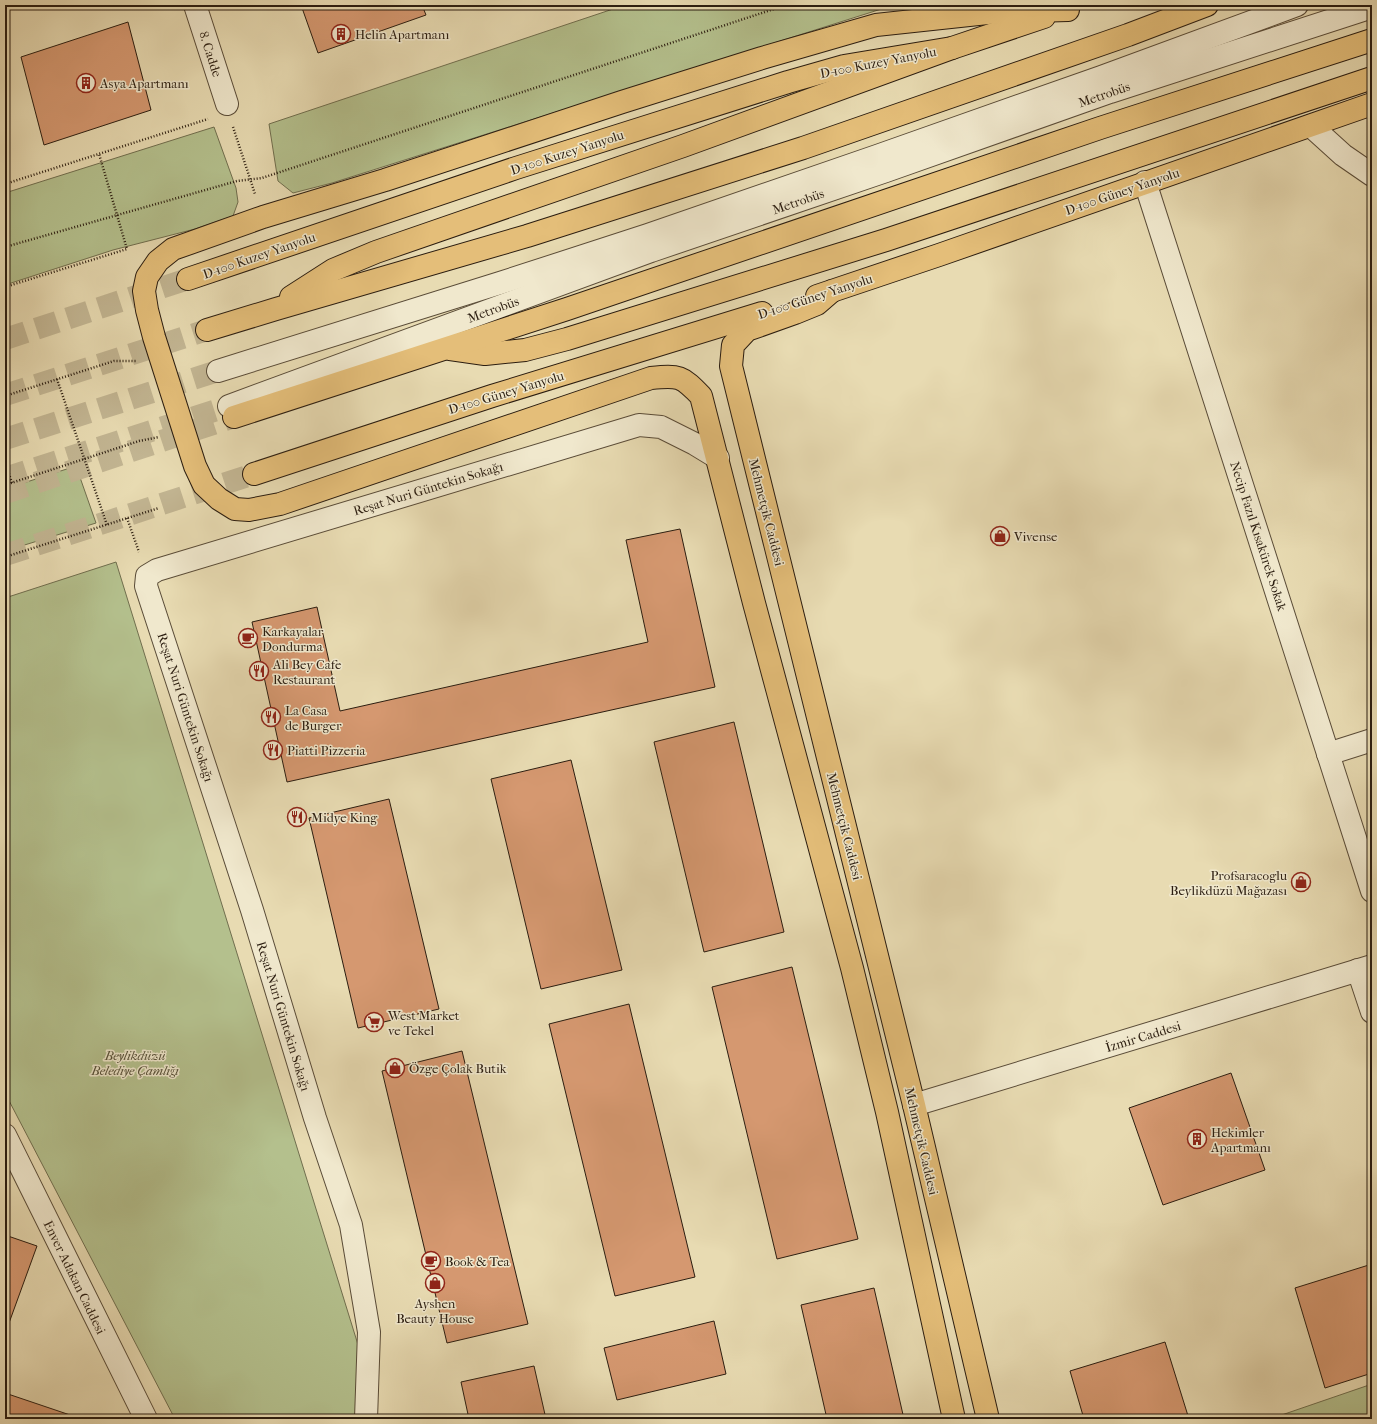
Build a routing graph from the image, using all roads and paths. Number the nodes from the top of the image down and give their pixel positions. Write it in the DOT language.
graph roads {
  1 [pos="195,5"];
  2 [pos="786,5"];
  3 [pos="1207,5"];
  4 [pos="1296,5"];
  5 [pos="1074,7"];
  6 [pos="1372,7"];
  7 [pos="1372,40"];
  8 [pos="952,48"];
  9 [pos="1372,78"];
  10 [pos="1372,104"];
  11 [pos="228,108"];
  12 [pos="1312,126"];
  13 [pos="99,154"];
  14 [pos="1372,175"];
  15 [pos="251,180"];
  16 [pos="1145,182"];
  17 [pos="5,184"];
  18 [pos="117,215"];
  19 [pos="263,217"];
  20 [pos="5,247"];
  21 [pos="188,279"];
  22 [pos="5,287"];
  23 [pos="832,291"];
  24 [pos="276,309"];
  25 [pos="206,330"];
  26 [pos="442,348"];
  27 [pos="162,361"];
  28 [pos="218,371"];
  29 [pos="57,379"];
  30 [pos="5,396"];
  31 [pos="231,412"];
  32 [pos="139,442"];
  33 [pos="718,458"];
  34 [pos="85,459"];
  35 [pos="5,462"];
  36 [pos="254,474"];
  37 [pos="12,482"];
  38 [pos="5,485"];
  39 [pos="159,508"];
  40 [pos="127,518"];
  41 [pos="108,525"];
  42 [pos="5,557"];
  43 [pos="147,576"];
  44 [pos="1372,740"];
  45 [pos="1328,754"];
  46 [pos="1372,891"];
  47 [pos="1365,968"];
  48 [pos="1372,1012"];
  49 [pos="914,1105"];
  50 [pos="887,1112"];
  51 [pos="5,1135"];
  52 [pos="146,1419"];
  53 [pos="366,1419"];
  54 [pos="954,1419"];
  55 [pos="988,1419"];
  1 -- 11 [label="street, 8. Cadde"];
  2 -- 15 [label="path"];
  3 -- 24 [label="main road"];
  4 -- 28 [label="street, Metrobüs"];
  5 -- 8 [label="main road"];
  5 -- 19 [label="main road"];
  6 -- 31 [label="street, Metrobüs"];
  7 -- 26 [label="main road"];
  8 -- 21 [label="main road, D-100 Kuzey Yanyolu"];
  8 -- 24 [label="main road"];
  9 -- 26 [label="main road"];
  10 -- 12 [label="main road, D-100 Güney Yanyolu"];
  11 -- 13 [label="path"];
  11 -- 15 [label="path"];
  12 -- 14 [label="street"];
  12 -- 16 [label="main road, D-100 Güney Yanyolu"];
  13 -- 17 [label="path"];
  13 -- 18 [label="path"];
  15 -- 18 [label="path"];
  15 -- 19 [label="path"];
  16 -- 23 [label="main road, D-100 Güney Yanyolu"];
  16 -- 45 [label="street, Necip Fazıl Kısakürek Sokak"];
  18 -- 20 [label="path"];
  18 -- 22 [label="path"];
  19 -- 27 [label="main road"];
  23 -- 36 [label="main road, D-100 Güney Yanyolu"];
  23 -- 49 [label="main road, Mehmetçik Caddesi"];
  24 -- 25 [label="main road"];
  26 -- 31 [label="main road"];
  27 -- 29 [label="path"];
  27 -- 33 [label="main road"];
  29 -- 30 [label="path"];
  29 -- 34 [label="path"];
  32 -- 34 [label="path"];
  33 -- 43 [label="street, Reşat Nuri Güntekin Sokağı"];
  33 -- 50 [label="main road"];
  34 -- 37 [label="path"];
  34 -- 41 [label="path"];
  35 -- 37 [label="path"];
  37 -- 38 [label="path"];
  39 -- 40 [label="path"];
  40 -- 41 [label="path"];
  40 -- 43 [label="path"];
  41 -- 42 [label="path"];
  43 -- 53 [label="street, Reşat Nuri Güntekin Sokağı"];
  44 -- 45 [label="street"];
  45 -- 46 [label="street, Necip Fazıl Kısakürek Sokak"];
  47 -- 48 [label="street"];
  47 -- 49 [label="street, İzmir Caddesi"];
  49 -- 50 [label="main road"];
  49 -- 55 [label="main road, Mehmetçik Caddesi"];
  50 -- 54 [label="main road"];
  51 -- 52 [label="street, Enver Adakan Caddesi"];
}
